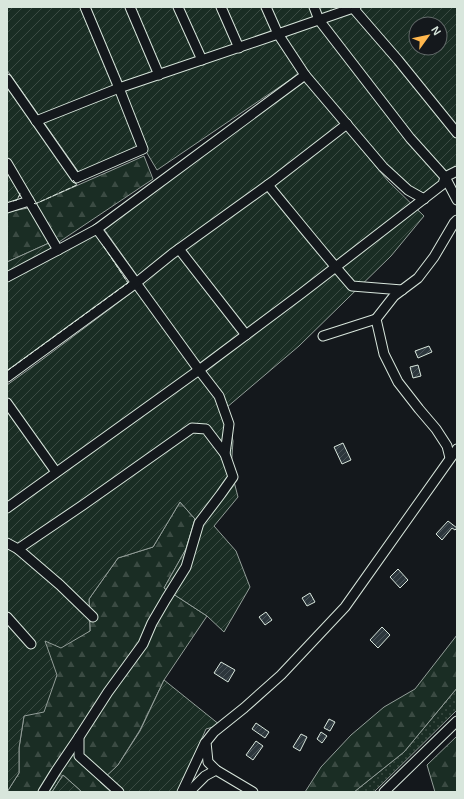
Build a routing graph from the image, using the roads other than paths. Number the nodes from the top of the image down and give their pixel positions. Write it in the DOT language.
graph roads {
  1 [pos="85,7"];
  2 [pos="130,7"];
  3 [pos="178,7"];
  4 [pos="221,7"];
  5 [pos="266,7"];
  6 [pos="314,7"];
  7 [pos="354,8"];
  8 [pos="319,20"];
  9 [pos="278,34"];
  10 [pos="239,48"];
  11 [pos="202,60"];
  12 [pos="159,75"];
  13 [pos="305,75"];
  14 [pos="7,79"];
  15 [pos="119,88"];
  16 [pos="36,121"];
  17 [pos="347,124"];
  18 [pos="457,133"];
  19 [pos="7,163"];
  20 [pos="457,171"];
  21 [pos="445,177"];
  22 [pos="268,185"];
  23 [pos="424,199"];
  24 [pos="457,200"];
  25 [pos="29,202"];
  26 [pos="7,208"];
  27 [pos="457,220"];
  28 [pos="97,229"];
  29 [pos="180,249"];
  30 [pos="58,250"];
  31 [pos="336,267"];
  32 [pos="7,277"];
  33 [pos="136,283"];
  34 [pos="402,290"];
  35 [pos="376,319"];
  36 [pos="246,335"];
  37 [pos="323,336"];
  38 [pos="199,370"];
  39 [pos="7,377"];
  40 [pos="7,403"];
  41 [pos="457,448"];
  42 [pos="225,454"];
  43 [pos="450,458"];
  44 [pos="56,472"];
  45 [pos="7,508"];
  46 [pos="7,543"];
  47 [pos="18,549"];
  48 [pos="7,617"];
  49 [pos="93,617"];
  50 [pos="31,644"];
  51 [pos="457,721"];
  52 [pos="79,737"];
  53 [pos="206,742"];
  54 [pos="216,770"];
  55 [pos="43,792"];
  56 [pos="118,792"];
  57 [pos="182,792"];
  58 [pos="189,792"];
  59 [pos="253,792"];
  60 [pos="384,792"];
  1 -- 15 [label="street"];
  2 -- 12 [label="street"];
  3 -- 11 [label="street"];
  4 -- 10 [label="street"];
  5 -- 9 [label="street"];
  6 -- 8 [label="street"];
  7 -- 8 [label="street"];
  7 -- 18 [label="street"];
  8 -- 9 [label="street"];
  8 -- 21 [label="street"];
  9 -- 10 [label="street"];
  9 -- 13 [label="street"];
  10 -- 11 [label="street"];
  11 -- 12 [label="street"];
  12 -- 15 [label="street"];
  13 -- 17 [label="street"];
  13 -- 28 [label="street"];
  14 -- 16 [label="street"];
  15 -- 16 [label="street"];
  15 -- 16 [label="street"];
  17 -- 22 [label="street"];
  17 -- 23 [label="street"];
  19 -- 25 [label="street"];
  20 -- 21 [label="street"];
  21 -- 23 [label="street"];
  21 -- 24 [label="street"];
  22 -- 29 [label="street"];
  22 -- 31 [label="street"];
  23 -- 31 [label="street"];
  25 -- 26 [label="street"];
  25 -- 30 [label="street"];
  27 -- 34 [label="street"];
  28 -- 30 [label="street"];
  28 -- 33 [label="street"];
  29 -- 33 [label="street"];
  29 -- 36 [label="street"];
  30 -- 32 [label="street"];
  31 -- 34 [label="street"];
  31 -- 36 [label="street"];
  33 -- 38 [label="street"];
  33 -- 39 [label="street"];
  34 -- 35 [label="street"];
  35 -- 37 [label="street"];
  35 -- 43 [label="street"];
  36 -- 38 [label="street"];
  38 -- 42 [label="street"];
  38 -- 44 [label="street"];
  40 -- 44 [label="street"];
  41 -- 43 [label="street"];
  42 -- 47 [label="street"];
  42 -- 52 [label="street"];
  43 -- 53 [label="street"];
  44 -- 45 [label="street"];
  46 -- 47 [label="street"];
  47 -- 49 [label="street"];
  48 -- 50 [label="street"];
  51 -- 60 [label="street"];
  52 -- 55 [label="street"];
  52 -- 56 [label="street"];
  53 -- 54 [label="street"];
  53 -- 57 [label="street"];
  54 -- 58 [label="street"];
  54 -- 59 [label="street"];
}
